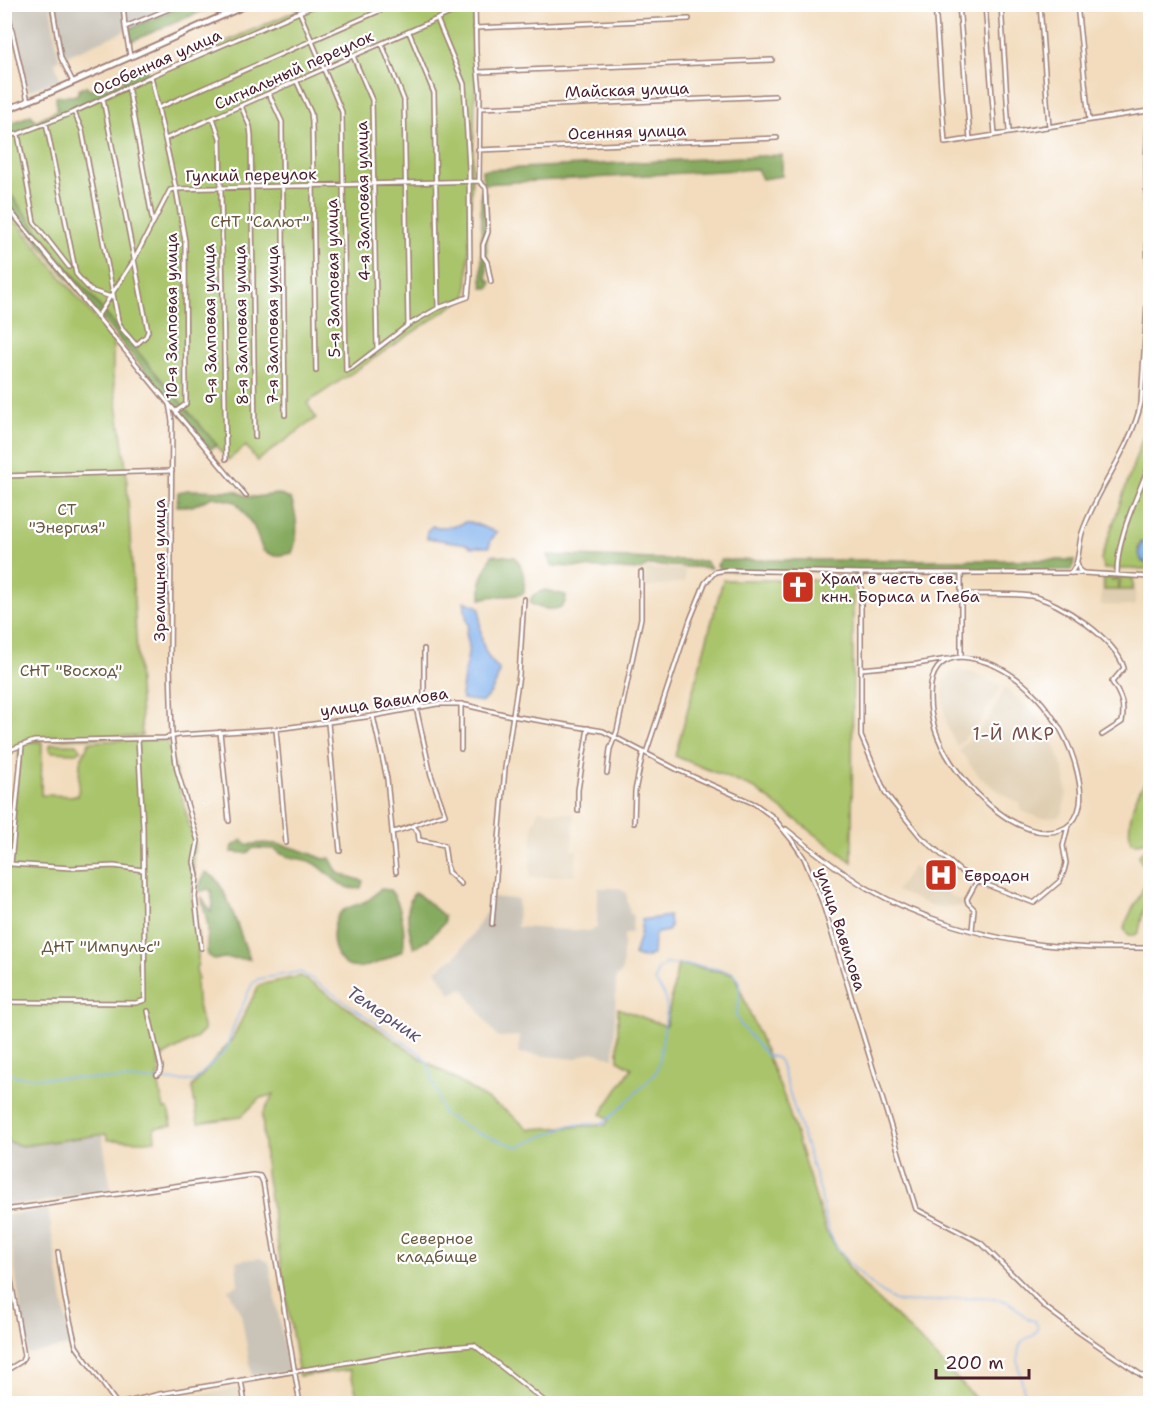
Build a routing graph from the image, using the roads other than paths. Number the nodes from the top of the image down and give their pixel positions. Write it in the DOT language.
graph roads {
  1 [pos="6,4"];
  2 [pos="52,4"];
  3 [pos="123,4"];
  4 [pos="249,4"];
  5 [pos="318,4"];
  6 [pos="395,4"];
  7 [pos="476,4"];
  8 [pos="935,4"];
  9 [pos="959,4"];
  10 [pos="985,4"];
  11 [pos="1001,4"];
  12 [pos="1040,4"];
  13 [pos="1077,4"];
  14 [pos="180,5"];
  15 [pos="464,7"];
  16 [pos="300,13"];
  17 [pos="437,19"];
  18 [pos="689,20"];
  19 [pos="125,27"];
  20 [pos="475,27"];
  21 [pos="409,32"];
  22 [pos="313,41"];
  23 [pos="382,44"];
  24 [pos="130,56"];
  25 [pos="353,56"];
  26 [pos="772,60"];
  27 [pos="325,70"];
  28 [pos="479,72"];
  29 [pos="151,76"];
  30 [pos="1150,76"];
  31 [pos="73,82"];
  32 [pos="297,82"];
  33 [pos="128,86"];
  34 [pos="269,94"];
  35 [pos="775,96"];
  36 [pos="103,99"];
  37 [pos="27,101"];
  38 [pos="4,106"];
  39 [pos="16,106"];
  40 [pos="242,106"];
  41 [pos="158,108"];
  42 [pos="481,108"];
  43 [pos="74,111"];
  44 [pos="1148,111"];
  45 [pos="4,114"];
  46 [pos="213,118"];
  47 [pos="1089,120"];
  48 [pos="46,123"];
  49 [pos="1049,127"];
  50 [pos="1009,132"];
  51 [pos="18,134"];
  52 [pos="994,135"];
  53 [pos="4,136"];
  54 [pos="777,138"];
  55 [pos="165,139"];
  56 [pos="970,139"];
  57 [pos="478,150"];
  58 [pos="469,181"];
  59 [pos="478,181"];
  60 [pos="435,182"];
  61 [pos="405,183"];
  62 [pos="374,184"];
  63 [pos="313,185"];
  64 [pos="344,185"];
  65 [pos="283,186"];
  66 [pos="251,187"];
  67 [pos="220,188"];
  68 [pos="176,189"];
  69 [pos="4,203"];
  70 [pos="153,223"];
  71 [pos="134,260"];
  72 [pos="69,267"];
  73 [pos="491,282"];
  74 [pos="112,295"];
  75 [pos="438,308"];
  76 [pos="97,317"];
  77 [pos="408,325"];
  78 [pos="377,348"];
  79 [pos="316,372"];
  80 [pos="170,404"];
  81 [pos="176,411"];
  82 [pos="285,415"];
  83 [pos="255,437"];
  84 [pos="226,459"];
  85 [pos="1150,463"];
  86 [pos="172,471"];
  87 [pos="4,476"];
  88 [pos="246,496"];
  89 [pos="1077,560"];
  90 [pos="641,572"];
  91 [pos="861,573"];
  92 [pos="961,573"];
  93 [pos="1071,573"];
  94 [pos="1083,573"];
  95 [pos="1118,574"];
  96 [pos="1150,577"];
  97 [pos="961,594"];
  98 [pos="524,599"];
  99 [pos="423,649"];
  100 [pos="961,657"];
  101 [pos="952,658"];
  102 [pos="860,669"];
  103 [pos="461,704"];
  104 [pos="416,707"];
  105 [pos="373,716"];
  106 [pos="512,716"];
  107 [pos="328,723"];
  108 [pos="588,728"];
  109 [pos="276,729"];
  110 [pos="220,732"];
  111 [pos="1102,735"];
  112 [pos="172,736"];
  113 [pos="614,737"];
  114 [pos="138,739"];
  115 [pos="22,746"];
  116 [pos="460,749"];
  117 [pos="4,752"];
  118 [pos="644,753"];
  119 [pos="607,773"];
  120 [pos="578,811"];
  121 [pos="229,821"];
  122 [pos="634,823"];
  123 [pos="779,825"];
  124 [pos="413,826"];
  125 [pos="1068,826"];
  126 [pos="392,832"];
  127 [pos="286,843"];
  128 [pos="340,851"];
  129 [pos="143,870"];
  130 [pos="396,872"];
  131 [pos="976,881"];
  132 [pos="461,884"];
  133 [pos="492,924"];
  134 [pos="972,930"];
  135 [pos="201,948"];
  136 [pos="1150,948"];
  137 [pos="4,1002"];
  138 [pos="148,1011"];
  139 [pos="157,1075"];
  140 [pos="4,1210"];
  141 [pos="4,1240"];
  142 [pos="58,1252"];
  143 [pos="295,1371"];
  144 [pos="4,1372"];
  145 [pos="241,1380"];
  146 [pos="1150,1381"];
  147 [pos="118,1404"];
  148 [pos="245,1404"];
  149 [pos="300,1404"];
  150 [pos="548,1404"];
  1 -- 37 [label="street"];
  2 -- 31 [label="street"];
  3 -- 19 [label="street"];
  4 -- 24 [label="main road"];
  5 -- 16 [label="street, Особенная улица"];
  6 -- 22 [label="street"];
  7 -- 20 [label="street"];
  8 -- 56 [label="street"];
  9 -- 56 [label="street"];
  10 -- 52 [label="street"];
  11 -- 50 [label="street"];
  12 -- 49 [label="street"];
  13 -- 47 [label="street"];
  14 -- 19 [label="street"];
  15 -- 17 [label="street, Сигнальный переулок"];
  16 -- 22 [label="street, 5-я Залповая улица"];
  16 -- 29 [label="street, Особенная улица"];
  17 -- 21 [label="street, Сигнальный переулок"];
  17 -- 58 [label="street"];
  18 -- 20 [label="street"];
  19 -- 24 [label="street"];
  20 -- 28 [label="street"];
  21 -- 23 [label="street, Сигнальный переулок"];
  21 -- 60 [label="street"];
  22 -- 27 [label="street, 5-я Залповая улица"];
  22 -- 41 [label="street"];
  23 -- 25 [label="street, Сигнальный переулок"];
  23 -- 61 [label="street"];
  24 -- 31 [label="main road"];
  25 -- 27 [label="street, Сигнальный переулок"];
  25 -- 62 [label="street, 4-я Залповая улица"];
  26 -- 28 [label="street"];
  27 -- 32 [label="street, Сигнальный переулок"];
  27 -- 64 [label="street, 5-я Залповая улица"];
  28 -- 42 [label="street"];
  29 -- 33 [label="street, Особенная улица"];
  29 -- 41 [label="street, 10-я Залповая улица"];
  30 -- 44 [label="street"];
  31 -- 37 [label="main road"];
  32 -- 34 [label="street, Сигнальный переулок"];
  32 -- 63 [label="street"];
  33 -- 36 [label="street, Особенная улица"];
  33 -- 70 [label="street"];
  34 -- 40 [label="street, Сигнальный переулок"];
  34 -- 65 [label="street, 7-я Залповая улица"];
  35 -- 42 [label="street, Майская улица"];
  36 -- 43 [label="street, Особенная улица"];
  36 -- 71 [label="street"];
  37 -- 39 [label="main road"];
  38 -- 39 [label="main road"];
  39 -- 45 [label="main road"];
  40 -- 46 [label="street, Сигнальный переулок"];
  40 -- 66 [label="street, 8-я Залповая улица"];
  41 -- 55 [label="street, 10-я Залповая улица"];
  42 -- 57 [label="street"];
  43 -- 48 [label="street, Особенная улица"];
  43 -- 74 [label="street"];
  44 -- 47 [label="street"];
  44 -- 89 [label="street"];
  46 -- 55 [label="street, Сигнальный переулок"];
  46 -- 67 [label="street, 9-я Залповая улица"];
  47 -- 49 [label="street"];
  48 -- 51 [label="street, Особенная улица"];
  48 -- 74 [label="street"];
  49 -- 50 [label="street"];
  50 -- 52 [label="street"];
  51 -- 53 [label="street, Особенная улица"];
  51 -- 72 [label="street"];
  52 -- 56 [label="street"];
  54 -- 57 [label="street, Осенняя улица"];
  55 -- 68 [label="street, 10-я Залповая улица"];
  57 -- 59 [label="street"];
  58 -- 59 [label="street, Гулкий переулок"];
  58 -- 60 [label="street, Гулкий переулок"];
  58 -- 75 [label="street"];
  59 -- 73 [label="street"];
  60 -- 61 [label="street, Гулкий переулок"];
  60 -- 75 [label="street"];
  61 -- 62 [label="street, Гулкий переулок"];
  61 -- 77 [label="street"];
  62 -- 64 [label="street, Гулкий переулок"];
  62 -- 78 [label="street, 4-я Залповая улица"];
  63 -- 64 [label="street, Гулкий переулок"];
  63 -- 65 [label="street, Гулкий переулок"];
  63 -- 79 [label="street"];
  64 -- 78 [label="street, 5-я Залповая улица"];
  65 -- 66 [label="street, Гулкий переулок"];
  65 -- 82 [label="street, 7-я Залповая улица"];
  66 -- 67 [label="street, Гулкий переулок"];
  66 -- 83 [label="street, 8-я Залповая улица"];
  67 -- 68 [label="street, Гулкий переулок"];
  67 -- 84 [label="street, 9-я Залповая улица"];
  68 -- 70 [label="street, Гулкий переулок"];
  68 -- 81 [label="street, 10-я Залповая улица"];
  69 -- 76 [label="street"];
  70 -- 71 [label="street, Гулкий переулок"];
  71 -- 74 [label="street, Гулкий переулок"];
  71 -- 74 [label="street"];
  74 -- 76 [label="street, Гулкий переулок"];
  75 -- 77 [label="street"];
  76 -- 80 [label="street"];
  77 -- 78 [label="street"];
  80 -- 81 [label="street"];
  80 -- 86 [label="street, Зрелищная улица"];
  81 -- 88 [label="street"];
  85 -- 95 [label="street"];
  86 -- 87 [label="street"];
  86 -- 112 [label="street, Зрелищная улица"];
  89 -- 93 [label="street"];
  89 -- 94 [label="street"];
  90 -- 113 [label="street"];
  91 -- 92 [label="street"];
  91 -- 102 [label="street"];
  91 -- 118 [label="street"];
  92 -- 93 [label="street"];
  92 -- 97 [label="street"];
  93 -- 94 [label="street"];
  94 -- 95 [label="street"];
  95 -- 96 [label="street"];
  97 -- 100 [label="street"];
  97 -- 111 [label="street"];
  98 -- 106 [label="street"];
  99 -- 104 [label="street"];
  100 -- 101 [label="street"];
  100 -- 125 [label="street"];
  101 -- 102 [label="street"];
  101 -- 125 [label="street"];
  102 -- 131 [label="street"];
  103 -- 104 [label="street, улица Вавилова"];
  103 -- 106 [label="street, улица Вавилова"];
  103 -- 116 [label="street"];
  104 -- 105 [label="street, улица Вавилова"];
  104 -- 124 [label="street"];
  105 -- 107 [label="street, улица Вавилова"];
  105 -- 126 [label="street"];
  106 -- 108 [label="street, улица Вавилова"];
  106 -- 133 [label="street"];
  107 -- 109 [label="street, улица Вавилова"];
  107 -- 128 [label="street"];
  108 -- 113 [label="street, улица Вавилова"];
  108 -- 120 [label="street"];
  109 -- 110 [label="street, улица Вавилова"];
  109 -- 127 [label="street"];
  110 -- 112 [label="street, улица Вавилова"];
  110 -- 121 [label="street"];
  112 -- 114 [label="street, улица Вавилова"];
  112 -- 135 [label="street, Зрелищная улица"];
  113 -- 118 [label="street, улица Вавилова"];
  113 -- 119 [label="street"];
  114 -- 115 [label="street, улица Вавилова"];
  114 -- 129 [label="street"];
  115 -- 117 [label="street, улица Вавилова"];
  115 -- 129 [label="street"];
  118 -- 122 [label="street"];
  118 -- 123 [label="street, улица Вавилова"];
  123 -- 134 [label="street, улица Вавилова"];
  123 -- 146 [label="street, улица Вавилова"];
  124 -- 126 [label="street"];
  124 -- 132 [label="street"];
  125 -- 131 [label="street"];
  126 -- 130 [label="street"];
  129 -- 137 [label="street"];
  131 -- 134 [label="street"];
  134 -- 136 [label="street, улица Вавилова"];
  138 -- 139 [label="street"];
  140 -- 143 [label="street"];
  141 -- 144 [label="street"];
  142 -- 147 [label="street"];
  143 -- 145 [label="street"];
  143 -- 149 [label="street"];
  143 -- 150 [label="street"];
  145 -- 147 [label="street"];
  145 -- 148 [label="street"];
}
